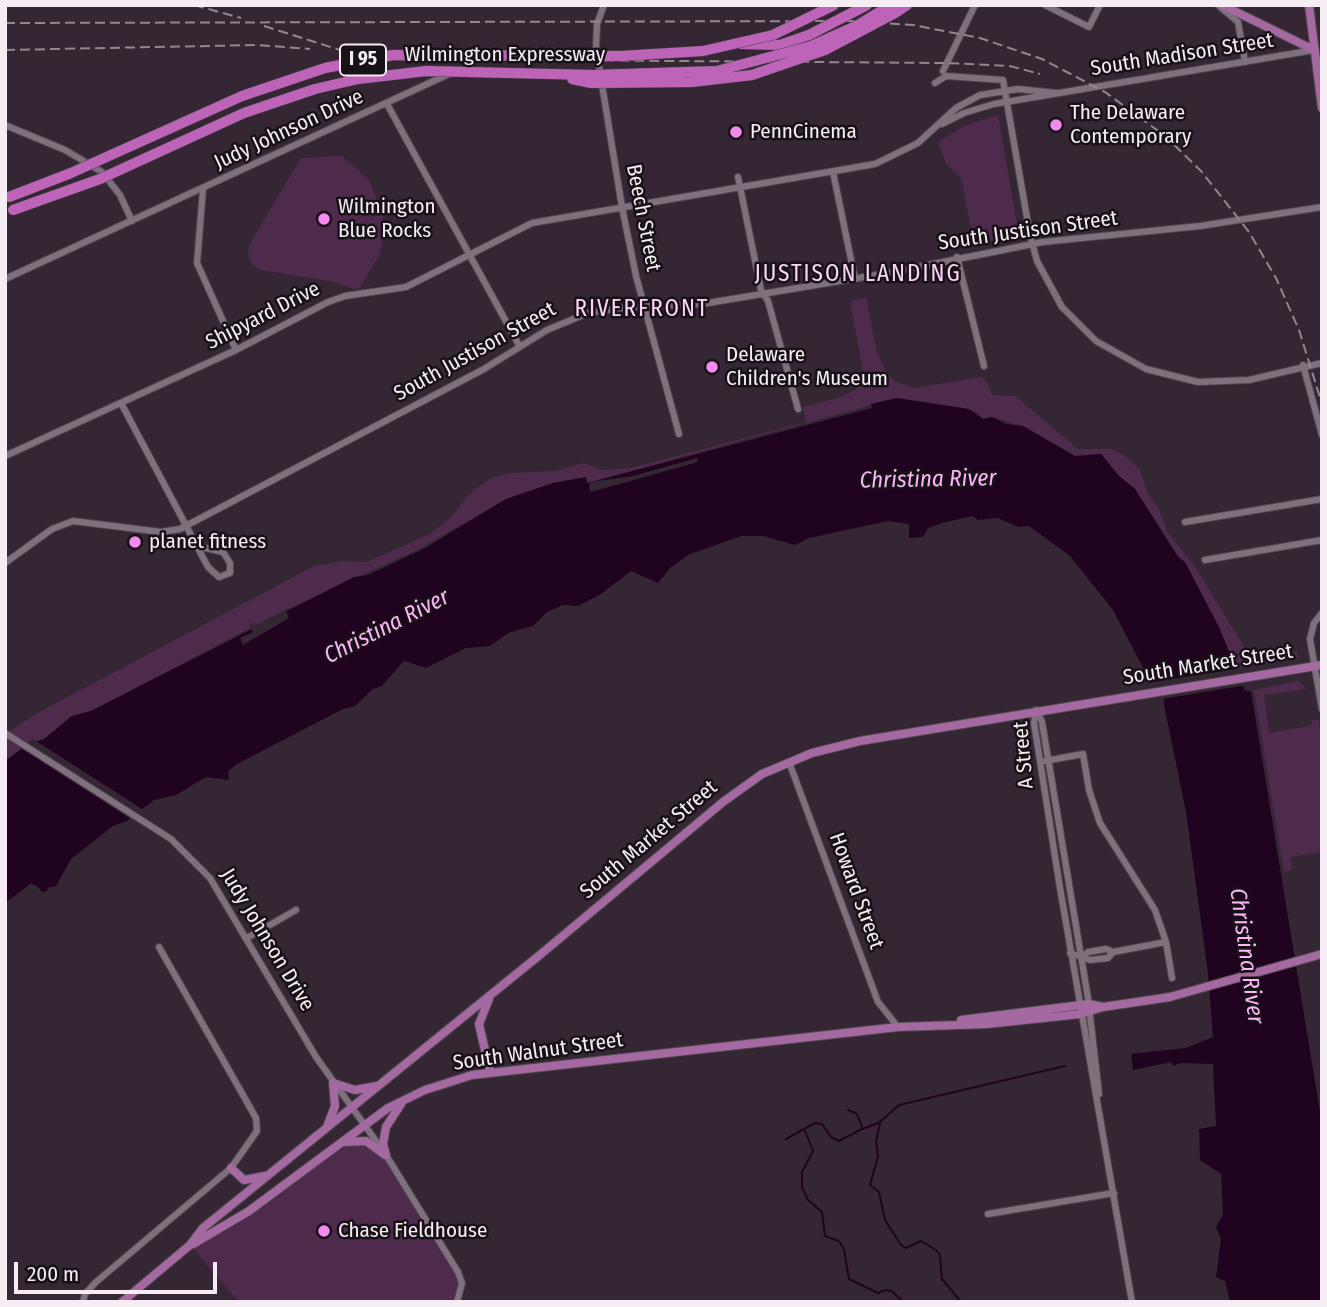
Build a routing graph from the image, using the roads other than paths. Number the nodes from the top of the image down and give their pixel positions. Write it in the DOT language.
graph roads {
  1 [pos="604,5"];
  2 [pos="834,5"];
  3 [pos="867,5"];
  4 [pos="891,5"];
  5 [pos="907,5"];
  6 [pos="975,5"];
  7 [pos="1045,5"];
  8 [pos="1100,5"];
  9 [pos="1220,5"];
  10 [pos="1309,5"];
  11 [pos="742,44"];
  12 [pos="1319,48"];
  13 [pos="1245,62"];
  14 [pos="599,71"];
  15 [pos="943,71"];
  16 [pos="547,74"];
  17 [pos="934,83"];
  18 [pos="1006,91"];
  19 [pos="1056,93"];
  20 [pos="1007,102"];
  21 [pos="387,104"];
  22 [pos="1322,108"];
  23 [pos="5,125"];
  24 [pos="934,129"];
  25 [pos="833,172"];
  26 [pos="738,177"];
  27 [pos="739,188"];
  28 [pos="203,189"];
  29 [pos="7,197"];
  30 [pos="622,206"];
  31 [pos="1322,207"];
  32 [pos="9,211"];
  33 [pos="132,221"];
  34 [pos="1032,244"];
  35 [pos="470,254"];
  36 [pos="957,257"];
  37 [pos="5,279"];
  38 [pos="855,279"];
  39 [pos="764,294"];
  40 [pos="644,307"];
  41 [pos="520,347"];
  42 [pos="236,350"];
  43 [pos="1322,363"];
  44 [pos="1303,365"];
  45 [pos="984,366"];
  46 [pos="121,402"];
  47 [pos="798,410"];
  48 [pos="679,434"];
  49 [pos="1322,435"];
  50 [pos="5,456"];
  51 [pos="1322,499"];
  52 [pos="1185,522"];
  53 [pos="187,526"];
  54 [pos="1322,540"];
  55 [pos="197,546"];
  56 [pos="1205,560"];
  57 [pos="5,563"];
  58 [pos="1322,613"];
  59 [pos="1318,665"];
  60 [pos="1322,709"];
  61 [pos="1036,710"];
  62 [pos="5,733"];
  63 [pos="1048,761"];
  64 [pos="789,762"];
  65 [pos="1040,762"];
  66 [pos="296,911"];
  67 [pos="247,938"];
  68 [pos="1166,942"];
  69 [pos="159,947"];
  70 [pos="1070,953"];
  71 [pos="1322,954"];
  72 [pos="1082,958"];
  73 [pos="1172,978"];
  74 [pos="492,993"];
  75 [pos="1085,1009"];
  76 [pos="898,1027"];
  77 [pos="490,1072"];
  78 [pos="333,1083"];
  79 [pos="380,1086"];
  80 [pos="407,1098"];
  81 [pos="353,1109"];
  82 [pos="365,1124"];
  83 [pos="327,1129"];
  84 [pos="341,1143"];
  85 [pos="386,1155"];
  86 [pos="230,1168"];
  87 [pos="268,1175"];
  88 [pos="1114,1193"];
  89 [pos="988,1214"];
  90 [pos="190,1245"];
  91 [pos="83,1302"];
  92 [pos="122,1302"];
  93 [pos="457,1302"];
  94 [pos="1132,1302"];
  1 -- 14 [label="street, Beech Street"];
  2 -- 11 [label="highway, Wilmington Expressway / I 95, bridge"];
  3 -- 11 [label="highway, bridge"];
  4 -- 16 [label="highway, Wilmington Expressway / I 95, bridge"];
  5 -- 16 [label="highway, bridge"];
  6 -- 15 [label="street"];
  7 -- 8 [label="street"];
  9 -- 12 [label="main road"];
  9 -- 13 [label="street"];
  10 -- 12 [label="main road"];
  11 -- 29 [label="highway, Wilmington Expressway / I 95, bridge"];
  12 -- 13 [label="street, South Madison Street"];
  12 -- 22 [label="main road"];
  13 -- 19 [label="street, South Madison Street"];
  14 -- 21 [label="street, Judy Johnson Drive"];
  14 -- 30 [label="street, Beech Street"];
  16 -- 32 [label="highway, Wilmington Expressway / I 95, bridge"];
  17 -- 18 [label="street"];
  18 -- 19 [label="street, South Madison Street"];
  18 -- 20 [label="street"];
  18 -- 24 [label="street, South Madison Street"];
  19 -- 20 [label="street, South Madison Street"];
  20 -- 24 [label="street, South Madison Street"];
  20 -- 34 [label="street"];
  21 -- 28 [label="street, Judy Johnson Drive"];
  21 -- 35 [label="street"];
  23 -- 33 [label="street"];
  24 -- 25 [label="street, South Madison Street"];
  25 -- 27 [label="street, South Madison Street"];
  25 -- 38 [label="street"];
  26 -- 27 [label="street"];
  27 -- 30 [label="street, South Madison Street"];
  27 -- 39 [label="street"];
  28 -- 33 [label="street, Judy Johnson Drive"];
  28 -- 42 [label="street"];
  30 -- 35 [label="street, Shipyard Drive"];
  30 -- 40 [label="street, Beech Street"];
  31 -- 34 [label="street, South Justison Street"];
  33 -- 37 [label="street, Judy Johnson Drive"];
  34 -- 36 [label="street, South Justison Street"];
  34 -- 44 [label="street"];
  35 -- 41 [label="street"];
  35 -- 42 [label="street, Shipyard Drive"];
  36 -- 38 [label="street, South Justison Street"];
  36 -- 45 [label="street"];
  38 -- 39 [label="street, South Justison Street"];
  39 -- 40 [label="street, South Justison Street"];
  39 -- 47 [label="street"];
  40 -- 41 [label="street, South Justison Street"];
  40 -- 48 [label="street, Beech Street"];
  41 -- 53 [label="street, South Justison Street"];
  42 -- 46 [label="street, Shipyard Drive"];
  43 -- 44 [label="street"];
  44 -- 49 [label="street"];
  46 -- 50 [label="street, Shipyard Drive"];
  46 -- 53 [label="street"];
  51 -- 52 [label="street"];
  53 -- 55 [label="street"];
  53 -- 57 [label="street, South Justison Street"];
  54 -- 56 [label="street"];
  55 -- 55 [label="street"];
  58 -- 59 [label="street"];
  59 -- 60 [label="street"];
  59 -- 61 [label="main road, South Market Street"];
  61 -- 63 [label="street, A Street"];
  61 -- 64 [label="main road, South Market Street"];
  61 -- 65 [label="street, A Street"];
  62 -- 67 [label="street, Judy Johnson Drive"];
  63 -- 65 [label="street"];
  63 -- 68 [label="street"];
  63 -- 72 [label="street, A Street"];
  64 -- 74 [label="main road, South Market Street"];
  64 -- 76 [label="street, Howard Street"];
  65 -- 70 [label="street, A Street"];
  66 -- 67 [label="street"];
  67 -- 78 [label="street, Judy Johnson Drive"];
  68 -- 72 [label="street"];
  68 -- 73 [label="street"];
  69 -- 86 [label="street"];
  70 -- 72 [label="street"];
  70 -- 75 [label="street, A Street"];
  71 -- 75 [label="main road, South Walnut Street"];
  72 -- 75 [label="street, A Street"];
  74 -- 77 [label="main road"];
  74 -- 79 [label="main road, South Market Street"];
  75 -- 76 [label="main road, South Walnut Street"];
  75 -- 88 [label="street, A Street"];
  76 -- 77 [label="main road, South Walnut Street"];
  77 -- 80 [label="main road, South Walnut Street"];
  78 -- 79 [label="main road"];
  78 -- 81 [label="street, Judy Johnson Drive"];
  78 -- 83 [label="main road"];
  79 -- 81 [label="main road, South Market Street"];
  80 -- 82 [label="main road, South Walnut Street"];
  80 -- 85 [label="main road"];
  81 -- 82 [label="street, Judy Johnson Drive"];
  81 -- 83 [label="main road, South Market Street"];
  82 -- 84 [label="main road, South Walnut Street"];
  82 -- 85 [label="street, Judy Johnson Drive"];
  83 -- 87 [label="main road, South Market Street"];
  84 -- 85 [label="main road"];
  84 -- 90 [label="main road, South Walnut Street"];
  85 -- 93 [label="street, Judy Johnson Drive"];
  86 -- 87 [label="main road"];
  86 -- 91 [label="street"];
  87 -- 90 [label="main road, South Market Street"];
  88 -- 89 [label="street"];
  88 -- 94 [label="street, A Street"];
  90 -- 92 [label="main road, South Market Street"];
}
